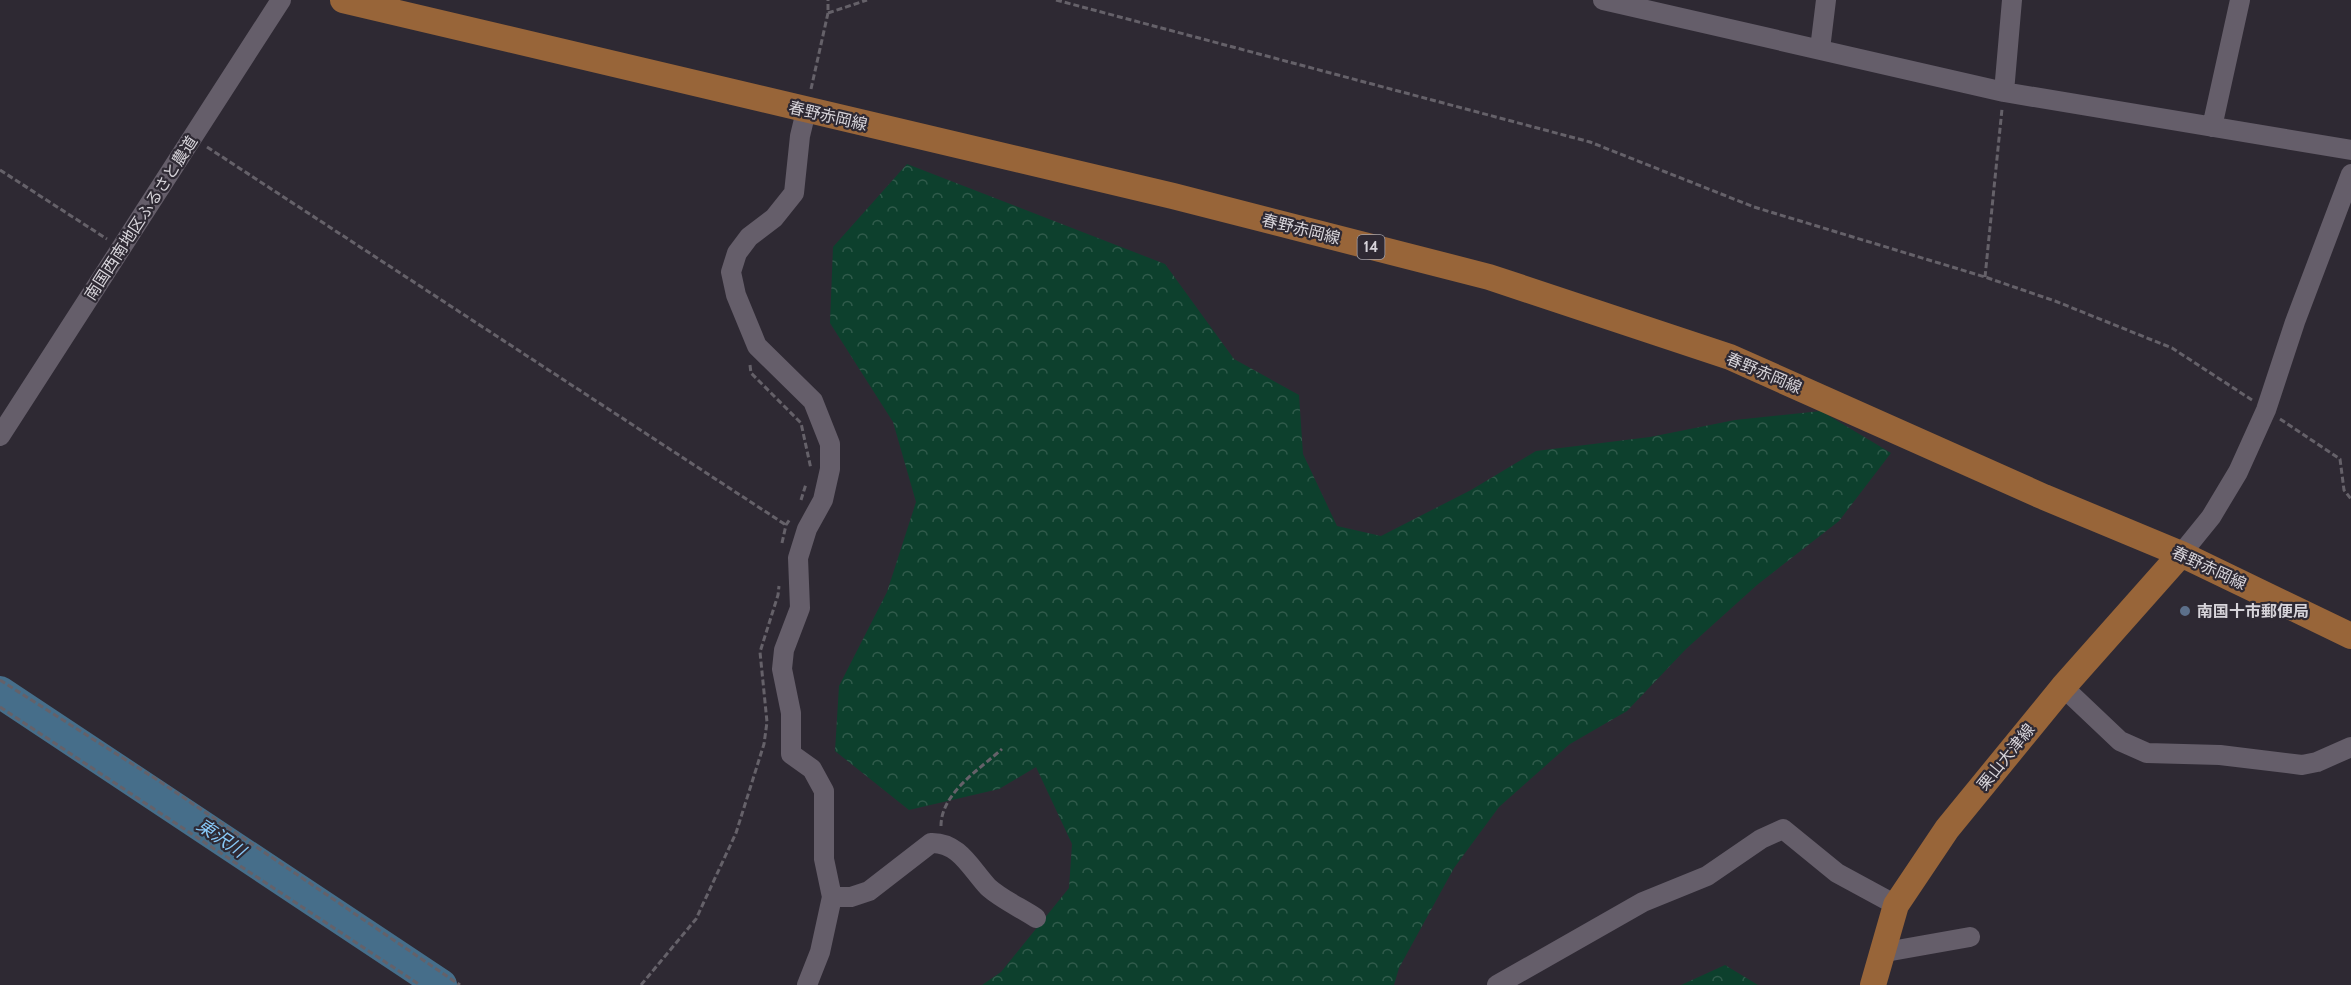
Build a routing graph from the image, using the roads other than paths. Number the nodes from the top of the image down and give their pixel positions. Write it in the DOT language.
graph roads {
  1 [pos="281,0"];
  2 [pos="343,0"];
  3 [pos="1603,0"];
  4 [pos="1826,0"];
  5 [pos="2012,0"];
  6 [pos="2240,0"];
  7 [pos="1820,49"];
  8 [pos="2004,92"];
  9 [pos="806,111"];
  10 [pos="2212,127"];
  11 [pos="2351,150"];
  12 [pos="2351,174"];
  13 [pos="0,436"];
  14 [pos="2181,554"];
  15 [pos="2351,636"];
  16 [pos="2063,687"];
  17 [pos="2351,747"];
  18 [pos="832,897"];
  19 [pos="1896,905"];
  20 [pos="1036,918"];
  21 [pos="1970,937"];
  22 [pos="1880,953"];
  23 [pos="807,985"];
  24 [pos="1497,985"];
  25 [pos="1873,985"];
  1 -- 13 [label="street, 南国西南地区ふるさと農道"];
  2 -- 9 [label="main road, 春野赤岡線 / 14"];
  3 -- 7 [label="street"];
  4 -- 7 [label="street"];
  5 -- 8 [label="street"];
  6 -- 10 [label="street"];
  7 -- 8 [label="street"];
  8 -- 10 [label="street"];
  9 -- 14 [label="main road, 春野赤岡線 / 14"];
  9 -- 18 [label="street"];
  10 -- 11 [label="street"];
  12 -- 14 [label="street"];
  14 -- 15 [label="main road, 春野赤岡線 / 14"];
  14 -- 16 [label="main road, 栗山大津線"];
  16 -- 17 [label="street"];
  16 -- 19 [label="main road, 栗山大津線"];
  18 -- 20 [label="street"];
  18 -- 23 [label="street"];
  19 -- 22 [label="main road, 栗山大津線"];
  19 -- 24 [label="street"];
  21 -- 22 [label="street"];
  22 -- 25 [label="main road, 栗山大津線"];
}
